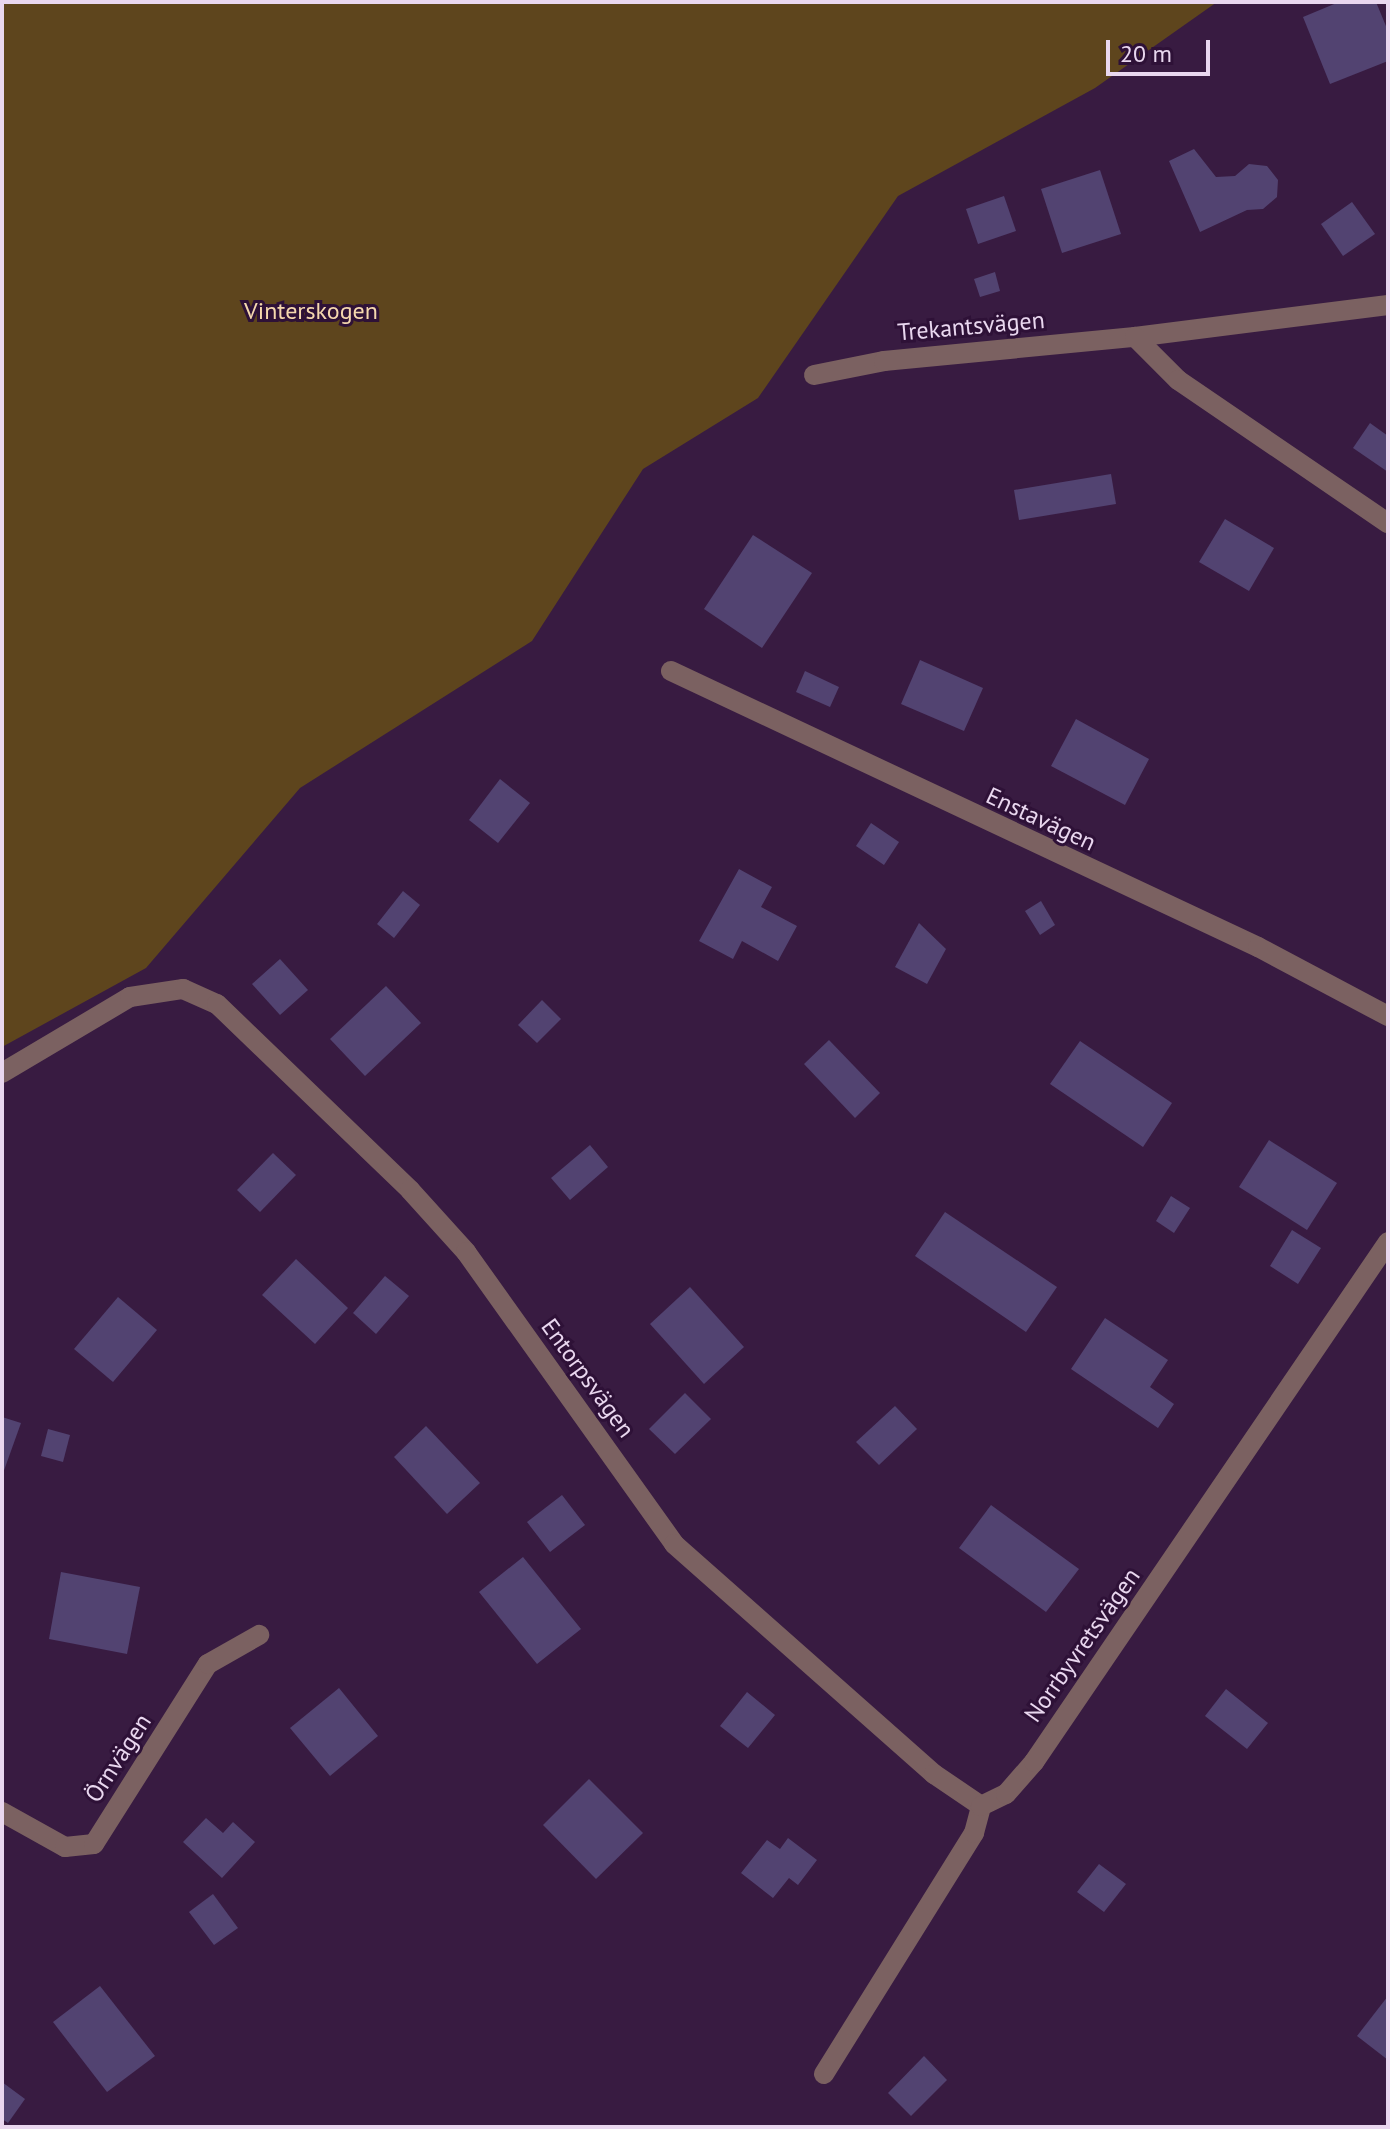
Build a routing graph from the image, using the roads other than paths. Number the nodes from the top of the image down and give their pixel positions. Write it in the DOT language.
graph roads {
  1 [pos="1388,305"];
  2 [pos="1135,337"];
  3 [pos="814,375"];
  4 [pos="1388,523"];
  5 [pos="671,671"];
  6 [pos="1388,1016"];
  7 [pos="2,1073"];
  8 [pos="1388,1242"];
  9 [pos="259,1635"];
  10 [pos="981,1806"];
  11 [pos="2,1812"];
  12 [pos="824,2074"];
  1 -- 2 [label="street, Trekantsvägen"];
  2 -- 3 [label="street, Trekantsvägen"];
  2 -- 4 [label="street"];
  5 -- 6 [label="street, Enstavägen"];
  7 -- 10 [label="street, Entorpsvägen"];
  8 -- 10 [label="street, Norrbyvretsvägen"];
  9 -- 11 [label="street, Örnvägen"];
  10 -- 12 [label="street"];
}
